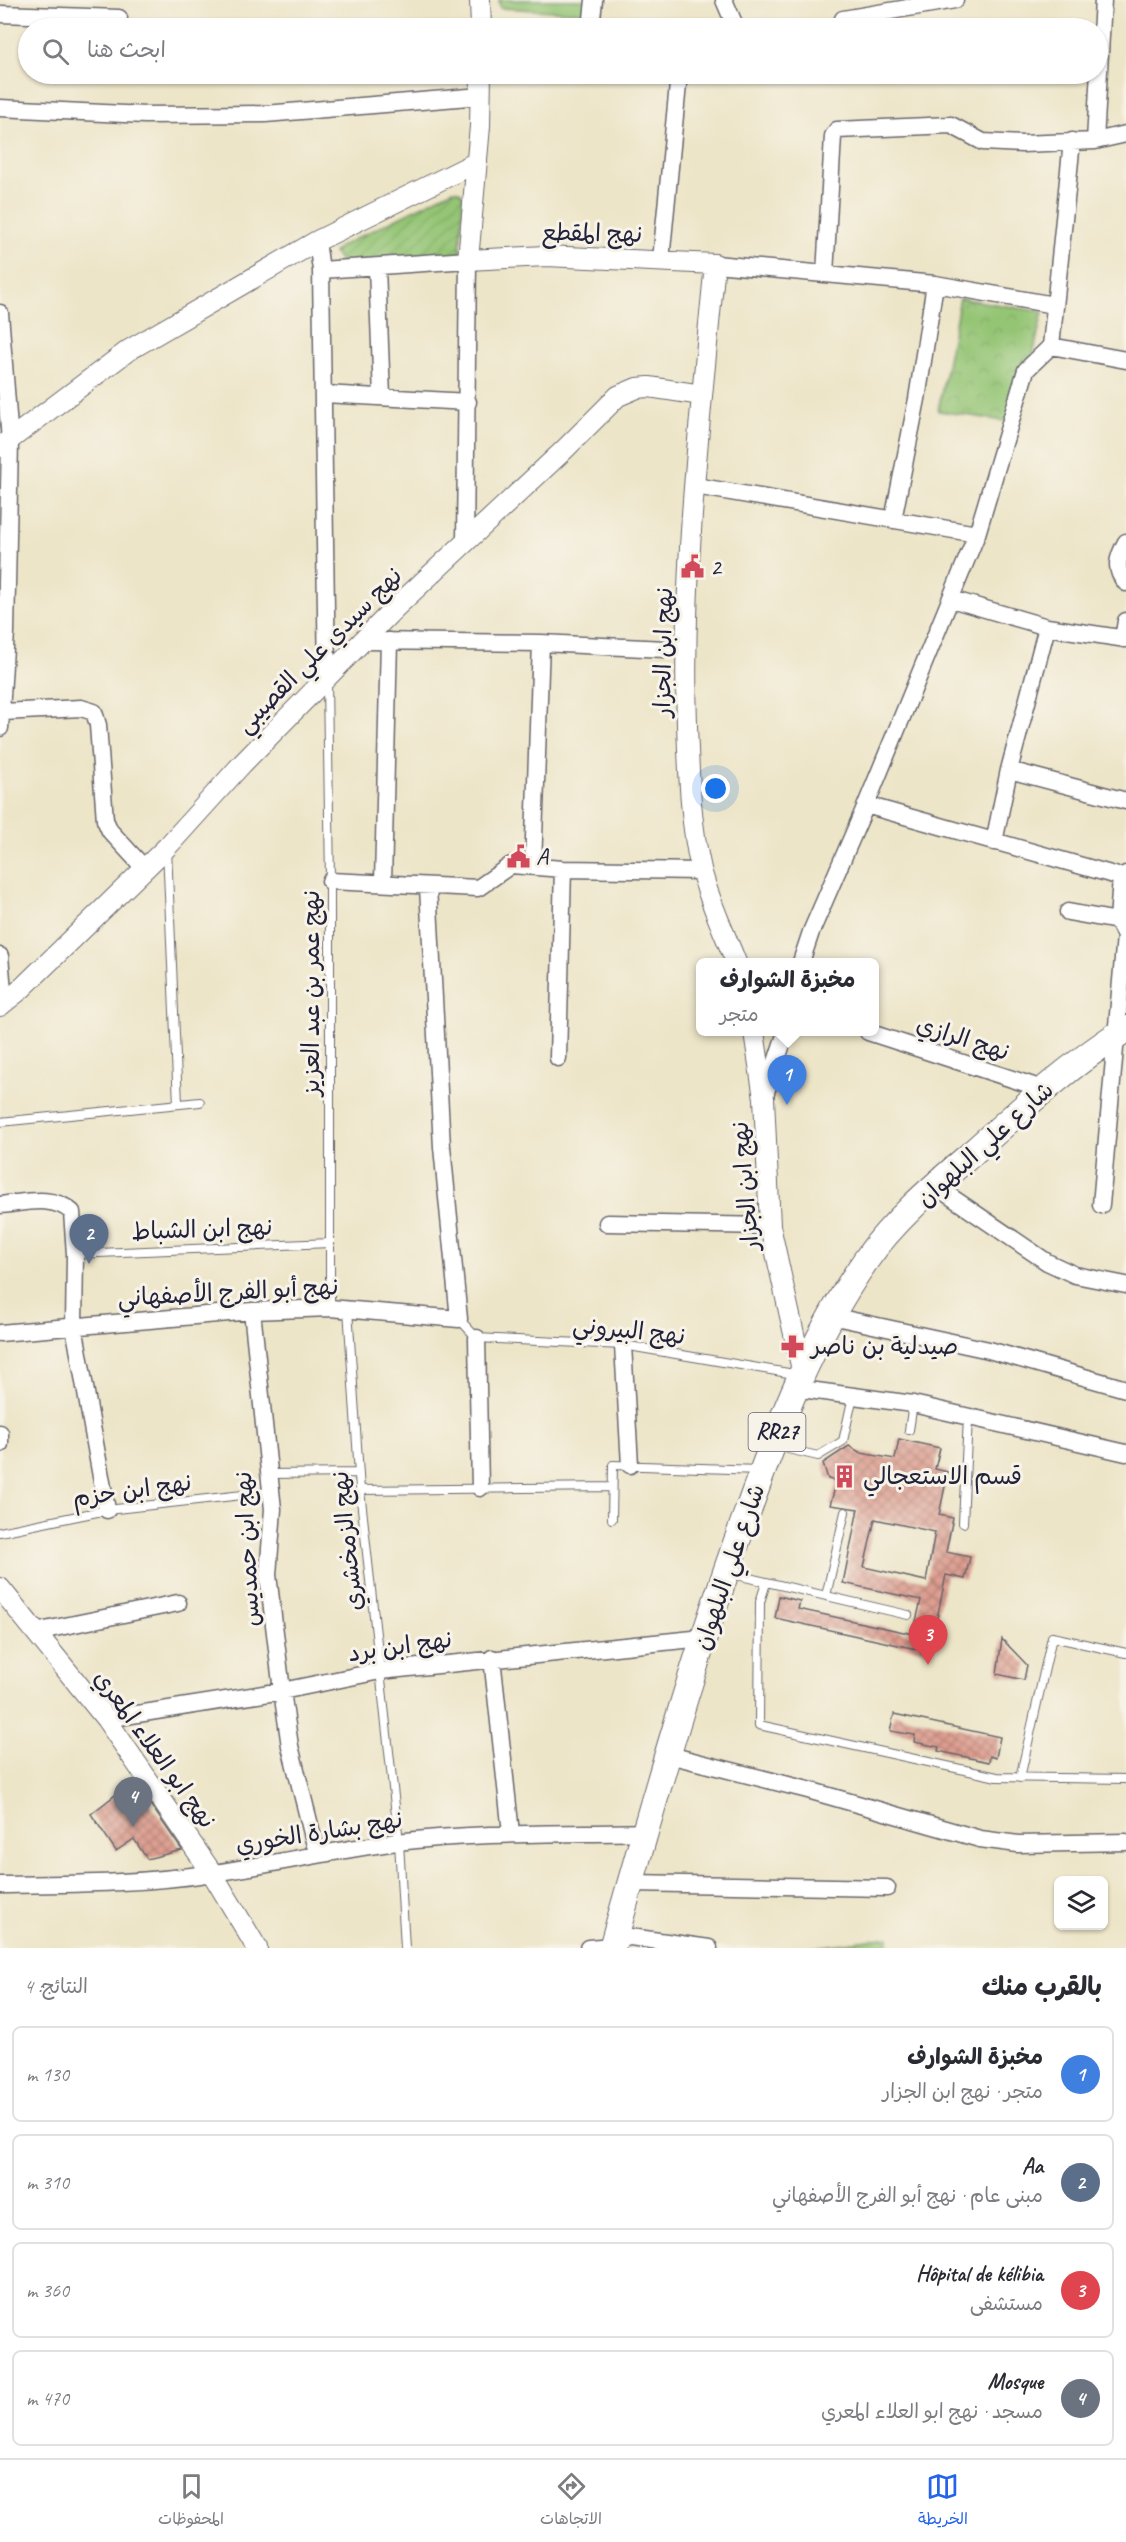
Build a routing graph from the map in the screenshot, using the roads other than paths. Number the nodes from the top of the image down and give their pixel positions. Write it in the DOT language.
graph roads {
  1 [pos="480,0"];
  2 [pos="594,0"];
  3 [pos="724,0"];
  4 [pos="955,0"];
  5 [pos="1102,0"];
  6 [pos="0,14"];
  7 [pos="119,18"];
  8 [pos="484,18"];
  9 [pos="592,18"];
  10 [pos="732,18"];
  11 [pos="849,18"];
  12 [pos="1101,18"];
  13 [pos="481,84"];
  14 [pos="678,84"];
  15 [pos="1098,84"];
  16 [pos="481,96"];
  17 [pos="0,108"];
  18 [pos="1126,134"];
  19 [pos="1072,141"];
  20 [pos="1095,141"];
  21 [pos="477,162"];
  22 [pos="317,241"];
  23 [pos="468,260"];
  24 [pos="661,260"];
  25 [pos="715,264"];
  26 [pos="376,267"];
  27 [pos="321,270"];
  28 [pos="825,274"];
  29 [pos="935,284"];
  30 [pos="1054,305"];
  31 [pos="0,313"];
  32 [pos="1051,346"];
  33 [pos="1126,360"];
  34 [pos="324,394"];
  35 [pos="702,395"];
  36 [pos="382,397"];
  37 [pos="468,402"];
  38 [pos="5,444"];
  39 [pos="694,486"];
  40 [pos="893,520"];
  41 [pos="976,534"];
  42 [pos="1126,542"];
  43 [pos="465,543"];
  44 [pos="1126,583"];
  45 [pos="951,599"];
  46 [pos="1126,621"];
  47 [pos="1047,627"];
  48 [pos="3,632"];
  49 [pos="1124,639"];
  50 [pos="364,641"];
  51 [pos="389,641"];
  52 [pos="541,643"];
  53 [pos="686,650"];
  54 [pos="327,678"];
  55 [pos="1,720"];
  56 [pos="1009,770"];
  57 [pos="1126,801"];
  58 [pos="866,805"];
  59 [pos="994,842"];
  60 [pos="167,847"];
  61 [pos="533,866"];
  62 [pos="145,868"];
  63 [pos="563,869"];
  64 [pos="701,871"];
  65 [pos="1124,876"];
  66 [pos="330,881"];
  67 [pos="383,882"];
  68 [pos="428,887"];
  69 [pos="1068,912"];
  70 [pos="1118,921"];
  71 [pos="0,956"];
  72 [pos="734,958"];
  73 [pos="803,958"];
  74 [pos="2,1005"];
  75 [pos="1121,1033"];
  76 [pos="755,1036"];
  77 [pos="785,1036"];
  78 [pos="879,1036"];
  79 [pos="558,1058"];
  80 [pos="1043,1089"];
  81 [pos="764,1098"];
  82 [pos="200,1102"];
  83 [pos="178,1104"];
  84 [pos="0,1122"];
  85 [pos="935,1186"];
  86 [pos="0,1205"];
  87 [pos="1101,1205"];
  88 [pos="607,1223"];
  89 [pos="770,1226"];
  90 [pos="330,1243"];
  91 [pos="75,1254"];
  92 [pos="1126,1285"];
  93 [pos="330,1308"];
  94 [pos="348,1309"];
  95 [pos="252,1311"];
  96 [pos="831,1316"];
  97 [pos="459,1319"];
  98 [pos="74,1326"];
  99 [pos="0,1333"];
  100 [pos="477,1338"];
  101 [pos="623,1345"];
  102 [pos="799,1378"];
  103 [pos="1126,1389"];
  104 [pos="853,1396"];
  105 [pos="913,1404"];
  106 [pos="968,1418"];
  107 [pos="909,1430"];
  108 [pos="0,1434"];
  109 [pos="0,1444"];
  110 [pos="772,1445"];
  111 [pos="1126,1453"];
  112 [pos="630,1465"];
  113 [pos="762,1470"];
  114 [pos="358,1473"];
  115 [pos="269,1474"];
  116 [pos="480,1488"];
  117 [pos="612,1488"];
  118 [pos="360,1490"];
  119 [pos="270,1492"];
  120 [pos="107,1510"];
  121 [pos="845,1512"];
  122 [pos="612,1519"];
  123 [pos="963,1523"];
  124 [pos="0,1532"];
  125 [pos="725,1572"];
  126 [pos="766,1582"];
  127 [pos="0,1588"];
  128 [pos="826,1596"];
  129 [pos="178,1603"];
  130 [pos="908,1615"];
  131 [pos="35,1632"];
  132 [pos="703,1638"];
  133 [pos="1126,1653"];
  134 [pos="492,1658"];
  135 [pos="380,1671"];
  136 [pos="282,1691"];
  137 [pos="106,1719"];
  138 [pos="669,1755"];
  139 [pos="1020,1778"];
  140 [pos="1126,1779"];
  141 [pos="646,1832"];
  142 [pos="511,1833"];
  143 [pos="399,1842"];
  144 [pos="1126,1842"];
  145 [pos="317,1853"];
  146 [pos="212,1874"];
  147 [pos="633,1883"];
  148 [pos="0,1885"];
  149 [pos="887,1888"];
  150 [pos="607,1944"];
  151 [pos="257,1948"];
  152 [pos="405,1948"];
  153 [pos="709,1948"];
  1 -- 8 [label="street"];
  2 -- 9 [label="street"];
  3 -- 10 [label="street"];
  4 -- 11 [label="street"];
  5 -- 12 [label="street"];
  6 -- 7 [label="street"];
  13 -- 16 [label="street"];
  14 -- 24 [label="street"];
  15 -- 20 [label="street"];
  16 -- 17 [label="street"];
  16 -- 21 [label="street"];
  18 -- 20 [label="street"];
  19 -- 20 [label="street"];
  19 -- 28 [label="street"];
  19 -- 30 [label="street"];
  21 -- 22 [label="street"];
  21 -- 23 [label="street"];
  22 -- 27 [label="street"];
  22 -- 38 [label="street"];
  23 -- 24 [label="street, نهج المقطع"];
  23 -- 26 [label="street"];
  23 -- 37 [label="street"];
  24 -- 25 [label="street, نهج المقطع"];
  25 -- 28 [label="street"];
  25 -- 35 [label="street, نهج ابن الجزار"];
  26 -- 27 [label="street"];
  26 -- 36 [label="street"];
  27 -- 34 [label="street"];
  28 -- 29 [label="street"];
  29 -- 30 [label="street"];
  29 -- 40 [label="street"];
  30 -- 32 [label="street"];
  31 -- 38 [label="street"];
  32 -- 33 [label="street"];
  32 -- 41 [label="street"];
  34 -- 36 [label="street"];
  34 -- 54 [label="street"];
  35 -- 39 [label="street, نهج ابن الجزار"];
  35 -- 43 [label="street, نهج سيدي علي القصيبي"];
  36 -- 37 [label="street"];
  37 -- 43 [label="street"];
  38 -- 48 [label="street"];
  39 -- 40 [label="street"];
  39 -- 53 [label="street, نهج ابن الجزار"];
  40 -- 41 [label="street"];
  41 -- 45 [label="street"];
  42 -- 44 [label="street"];
  43 -- 50 [label="street, نهج سيدي علي القصيبي"];
  45 -- 47 [label="street"];
  45 -- 58 [label="street"];
  46 -- 49 [label="street"];
  47 -- 49 [label="street"];
  47 -- 56 [label="street"];
  48 -- 55 [label="street"];
  50 -- 51 [label="street"];
  50 -- 54 [label="street, نهج سيدي علي القصيبي"];
  51 -- 52 [label="street"];
  51 -- 67 [label="street"];
  52 -- 53 [label="street"];
  52 -- 61 [label="street"];
  53 -- 64 [label="street, نهج ابن الجزار"];
  54 -- 60 [label="street, نهج سيدي علي القصيبي"];
  54 -- 66 [label="lane, نهج عمر بن عبد العزيز"];
  55 -- 62 [label="street"];
  56 -- 57 [label="street"];
  56 -- 59 [label="street"];
  58 -- 59 [label="street"];
  58 -- 73 [label="street"];
  59 -- 65 [label="street"];
  60 -- 62 [label="street, نهج سيدي علي القصيبي"];
  60 -- 83 [label="lane"];
  61 -- 63 [label="street"];
  61 -- 68 [label="street"];
  62 -- 74 [label="street, نهج سيدي علي القصيبي"];
  63 -- 64 [label="street"];
  63 -- 79 [label="street"];
  64 -- 72 [label="street, نهج ابن الجزار"];
  65 -- 70 [label="street"];
  66 -- 67 [label="street"];
  66 -- 90 [label="lane, نهج عمر بن عبد العزيز"];
  67 -- 68 [label="street"];
  68 -- 97 [label="street"];
  69 -- 70 [label="street"];
  70 -- 75 [label="street"];
  71 -- 74 [label="street"];
  75 -- 80 [label="main road, شارع علي البلهوان / RR27"];
  75 -- 87 [label="street"];
  76 -- 81 [label="street, نهج ابن الجزار"];
  77 -- 81 [label="street"];
  78 -- 80 [label="street, نهج الرازي"];
  80 -- 85 [label="main road, شارع علي البلهوان / RR27"];
  81 -- 89 [label="street, نهج ابن الجزار"];
  82 -- 83 [label="lane"];
  83 -- 84 [label="lane"];
  85 -- 92 [label="street"];
  85 -- 96 [label="main road, شارع علي البلهوان / RR27"];
  86 -- 91 [label="street"];
  88 -- 89 [label="street"];
  89 -- 102 [label="street, نهج ابن الجزار"];
  90 -- 91 [label="lane, نهج ابن الشباط"];
  90 -- 93 [label="lane, نهج عمر بن عبد العزيز"];
  91 -- 98 [label="street"];
  93 -- 94 [label="street, نهج أبو الفرج الأصفهاني"];
  93 -- 95 [label="street, نهج أبو الفرج الأصفهاني"];
  94 -- 97 [label="street, نهج أبو الفرج الأصفهاني"];
  94 -- 114 [label="lane, نهج الزمخشري"];
  95 -- 98 [label="street, نهج أبو الفرج الأصفهاني"];
  95 -- 115 [label="street, نهج ابن حمديس"];
  96 -- 102 [label="main road, شارع علي البلهوان / RR27"];
  96 -- 103 [label="street"];
  97 -- 100 [label="lane"];
  98 -- 99 [label="street, نهج أبو الفرج الأصفهاني"];
  98 -- 120 [label="street"];
  100 -- 101 [label="lane, نهج البيروني"];
  100 -- 116 [label="street"];
  101 -- 102 [label="lane, نهج البيروني"];
  101 -- 112 [label="street"];
  102 -- 104 [label="street"];
  102 -- 110 [label="main road, شارع علي البلهوان / RR27"];
  104 -- 105 [label="street"];
  104 -- 110 [label="lane"];
  105 -- 106 [label="street"];
  105 -- 107 [label="lane"];
  106 -- 111 [label="street"];
  106 -- 123 [label="lane"];
  108 -- 109 [label="street"];
  110 -- 113 [label="main road, شارع علي البلهوان / RR27"];
  112 -- 113 [label="lane"];
  112 -- 117 [label="lane"];
  113 -- 125 [label="main road, شارع علي البلهوان / RR27"];
  114 -- 115 [label="lane"];
  114 -- 118 [label="lane, نهج الزمخشري"];
  115 -- 119 [label="street, نهج ابن حمديس"];
  116 -- 117 [label="lane"];
  116 -- 118 [label="lane"];
  117 -- 122 [label="lane"];
  118 -- 135 [label="lane, نهج الزمخشري"];
  119 -- 120 [label="lane, نهج ابن حزم"];
  119 -- 136 [label="street, نهج ابن حمديس"];
  120 -- 124 [label="lane, نهج ابن حزم"];
  121 -- 128 [label="lane"];
  125 -- 126 [label="lane"];
  125 -- 132 [label="main road, شارع علي البلهوان / RR27"];
  126 -- 128 [label="lane"];
  126 -- 139 [label="lane"];
  127 -- 131 [label="street, نهج ابو العلاء المعري"];
  128 -- 130 [label="lane"];
  129 -- 131 [label="street"];
  131 -- 137 [label="street, نهج ابو العلاء المعري"];
  132 -- 134 [label="street, نهج ابن برد"];
  132 -- 138 [label="main road, شارع علي البلهوان / RR27"];
  133 -- 139 [label="lane"];
  134 -- 135 [label="street, نهج ابن برد"];
  134 -- 142 [label="street"];
  135 -- 136 [label="street, نهج ابن برد"];
  135 -- 143 [label="lane, نهج الزمخشري"];
  136 -- 137 [label="street, نهج ابن برد"];
  136 -- 145 [label="street, نهج ابن حمديس"];
  137 -- 146 [label="street, نهج ابو العلاء المعري"];
  138 -- 141 [label="main road, شارع علي البلهوان / RR27"];
  138 -- 144 [label="street"];
  139 -- 140 [label="lane"];
  141 -- 142 [label="street, نهج بشارة الخوري"];
  141 -- 147 [label="main road, شارع علي البلهوان / RR27"];
  142 -- 143 [label="street, نهج بشارة الخوري"];
  143 -- 145 [label="street, نهج بشارة الخوري"];
  143 -- 152 [label="lane, نهج الزمخشري"];
  145 -- 146 [label="street, نهج بشارة الخوري"];
  146 -- 148 [label="street, نهج بشارة الخوري"];
  146 -- 151 [label="street, نهج ابو العلاء المعري"];
  147 -- 149 [label="street"];
  147 -- 150 [label="main road, شارع علي البلهوان / RR27"];
  150 -- 153 [label="street"];
}
